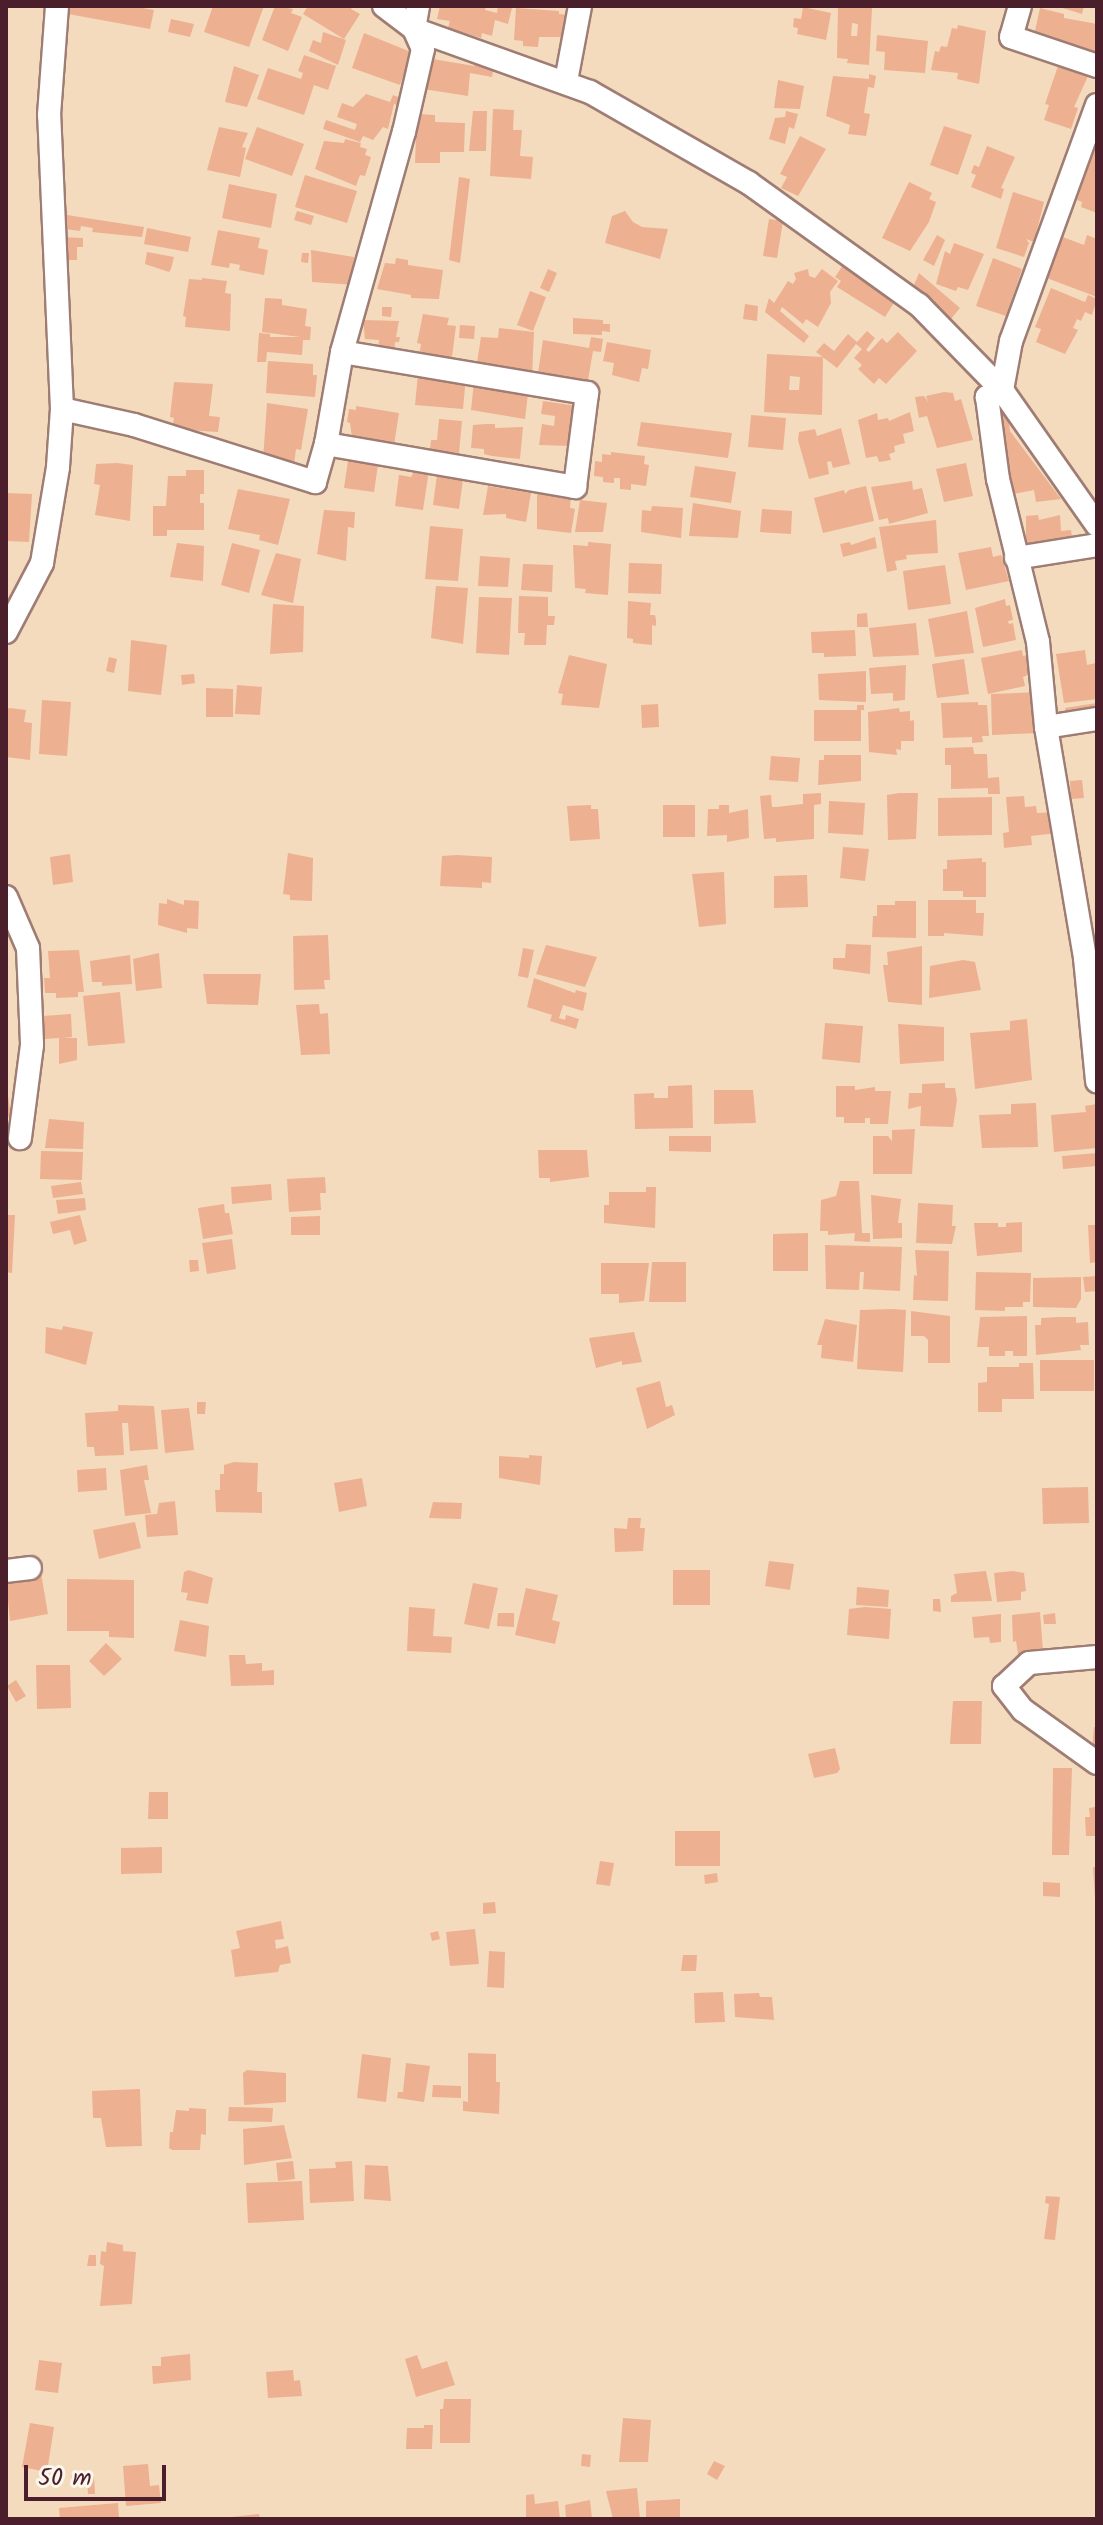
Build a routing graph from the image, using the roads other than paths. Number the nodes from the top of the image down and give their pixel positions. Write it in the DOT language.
graph roads {
  1 [pos="57,6"];
  2 [pos="384,6"];
  3 [pos="418,6"];
  4 [pos="580,6"];
  5 [pos="1020,6"];
  6 [pos="414,29"];
  7 [pos="1097,66"];
  8 [pos="566,81"];
  9 [pos="1097,105"];
  10 [pos="342,352"];
  11 [pos="1002,390"];
  12 [pos="62,409"];
  13 [pos="326,444"];
  14 [pos="1097,525"];
  15 [pos="1097,545"];
  16 [pos="1016,558"];
  17 [pos="6,632"];
  18 [pos="1097,719"];
  19 [pos="1046,727"];
  20 [pos="6,897"];
  21 [pos="1097,1081"];
  22 [pos="20,1138"];
  23 [pos="30,1568"];
  24 [pos="6,1571"];
  25 [pos="1097,1657"];
  26 [pos="1097,1763"];
  1 -- 12 [label="street"];
  2 -- 6 [label="street"];
  3 -- 6 [label="street"];
  4 -- 8 [label="street"];
  5 -- 7 [label="street"];
  6 -- 8 [label="street"];
  6 -- 10 [label="street"];
  8 -- 11 [label="street"];
  9 -- 11 [label="street"];
  10 -- 13 [label="street"];
  10 -- 13 [label="street"];
  11 -- 14 [label="street"];
  11 -- 16 [label="street"];
  12 -- 13 [label="street"];
  12 -- 17 [label="street"];
  15 -- 16 [label="street"];
  16 -- 19 [label="street"];
  18 -- 19 [label="street"];
  19 -- 21 [label="street"];
  20 -- 22 [label="street"];
  23 -- 24 [label="street"];
  25 -- 26 [label="street"];
}
